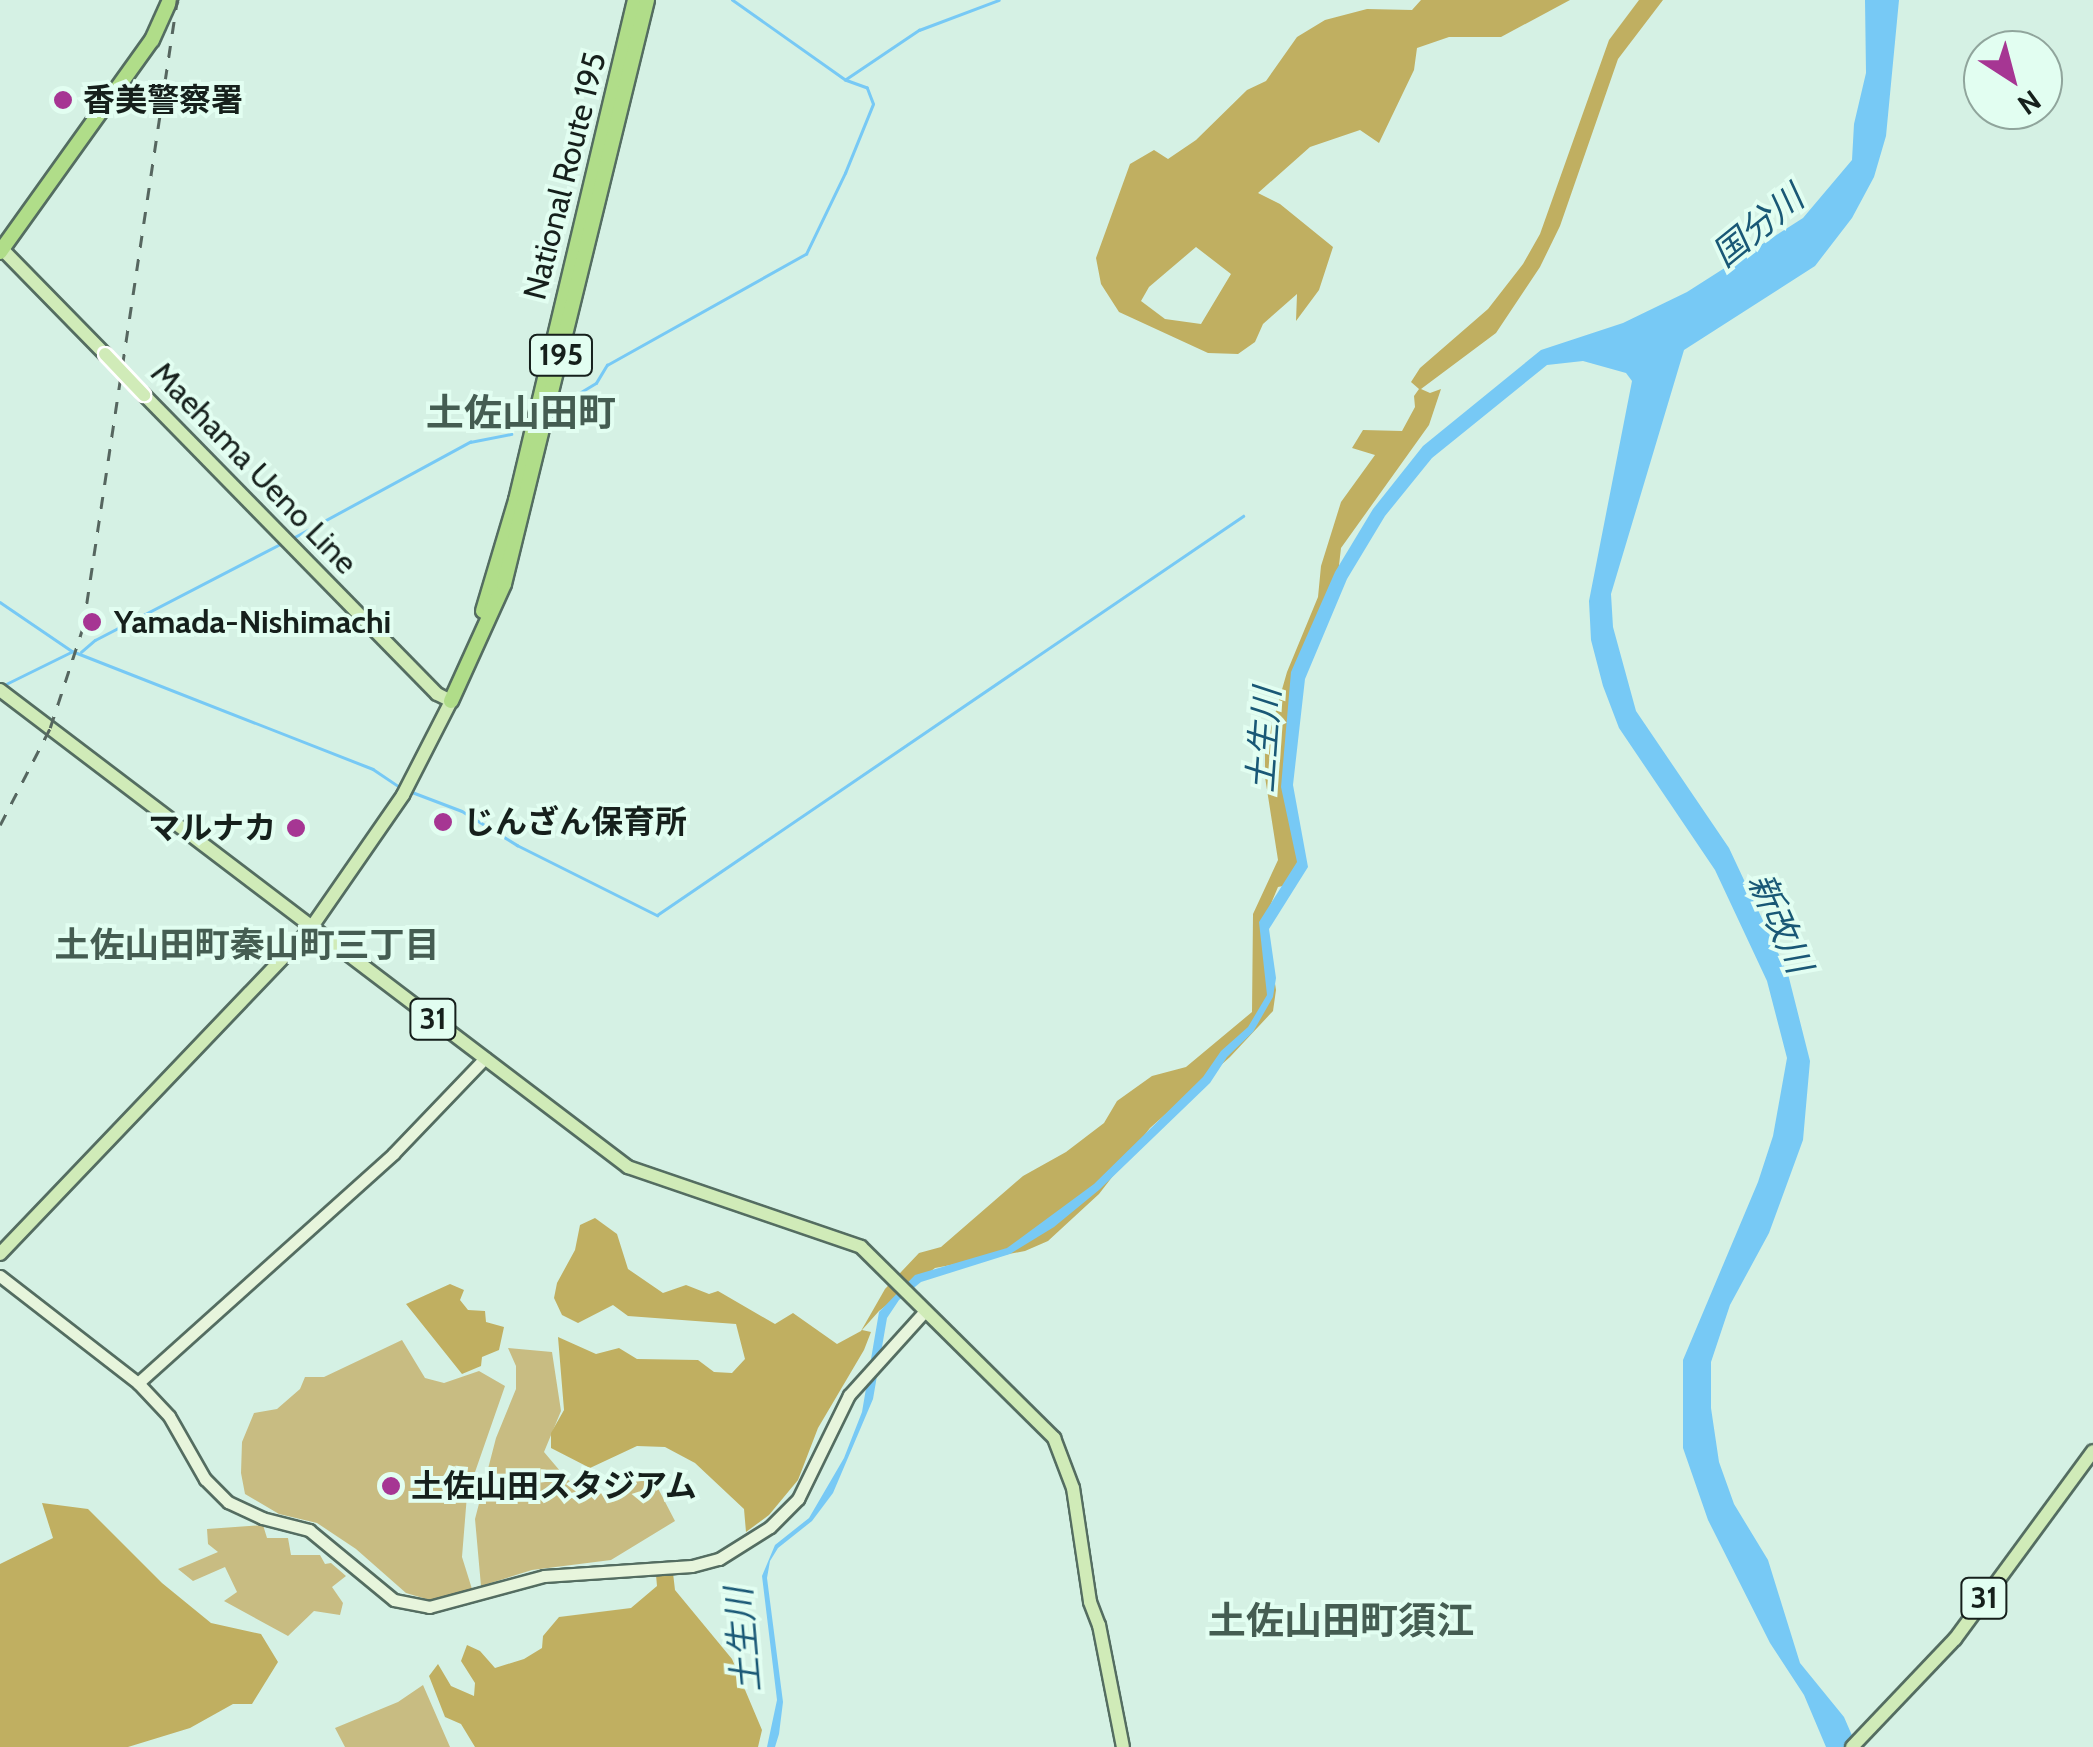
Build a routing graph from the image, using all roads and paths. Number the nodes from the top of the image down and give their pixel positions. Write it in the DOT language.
graph roads {
  1 [pos="170,0"];
  2 [pos="635,0"];
  3 [pos="646,0"];
  4 [pos="1,251"];
  5 [pos="0,690"];
  6 [pos="451,701"];
  7 [pos="311,928"];
  8 [pos="485,1058"];
  9 [pos="0,1254"];
  10 [pos="0,1276"];
  11 [pos="925,1311"];
  12 [pos="138,1383"];
  13 [pos="2093,1450"];
  14 [pos="1123,1747"];
  15 [pos="1852,1747"];
  1 -- 4 [label="highway"];
  2 -- 6 [label="highway, National Route 195 / 195"];
  3 -- 6 [label="highway, National Route 195 / 195"];
  4 -- 6 [label="main road, Maehama Ueno Line, bridge"];
  5 -- 7 [label="main road, 31"];
  6 -- 7 [label="main road"];
  7 -- 8 [label="main road, 31"];
  7 -- 9 [label="main road"];
  8 -- 11 [label="main road, 31"];
  8 -- 12 [label="street"];
  10 -- 12 [label="street"];
  11 -- 12 [label="street"];
  11 -- 14 [label="main road, 31"];
  13 -- 15 [label="main road, 31"];
}
